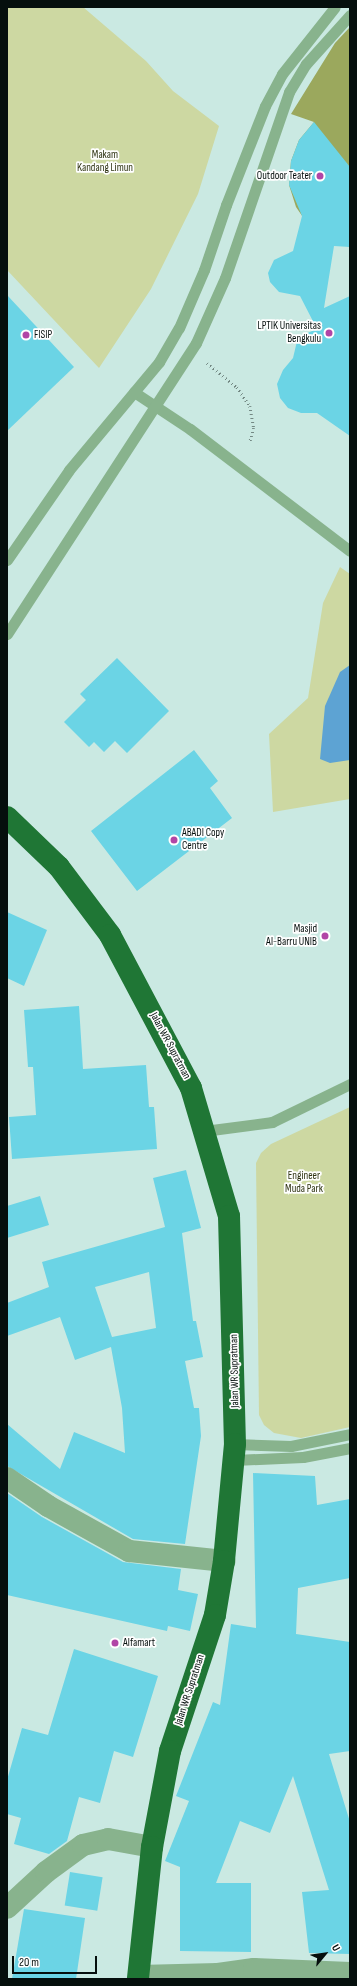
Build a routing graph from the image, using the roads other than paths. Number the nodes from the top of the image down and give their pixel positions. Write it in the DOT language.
graph roads {
  1 [pos="335,7"];
  2 [pos="350,15"];
  3 [pos="134,392"];
  4 [pos="157,407"];
  5 [pos="350,551"];
  6 [pos="7,560"];
  7 [pos="7,634"];
  8 [pos="7,817"];
  9 [pos="350,1084"];
  10 [pos="204,1131"];
  11 [pos="350,1434"];
  12 [pos="350,1448"];
  13 [pos="235,1452"];
  14 [pos="7,1478"];
  15 [pos="224,1561"];
  16 [pos="152,1847"];
  17 [pos="7,1908"];
  18 [pos="350,1973"];
  19 [pos="139,1977"];
  1 -- 3 [label="lane"];
  2 -- 4 [label="lane"];
  3 -- 4 [label="lane"];
  3 -- 6 [label="lane"];
  4 -- 5 [label="lane"];
  4 -- 7 [label="lane"];
  8 -- 10 [label="highway, Jalan WR Supratman"];
  9 -- 10 [label="lane"];
  10 -- 13 [label="highway, Jalan WR Supratman"];
  11 -- 13 [label="lane"];
  12 -- 13 [label="lane"];
  13 -- 15 [label="highway, Jalan WR Supratman"];
  14 -- 15 [label="street"];
  15 -- 16 [label="highway, Jalan WR Supratman"];
  16 -- 17 [label="street"];
  16 -- 19 [label="highway, Jalan WR Supratman"];
  18 -- 19 [label="street"];
}
